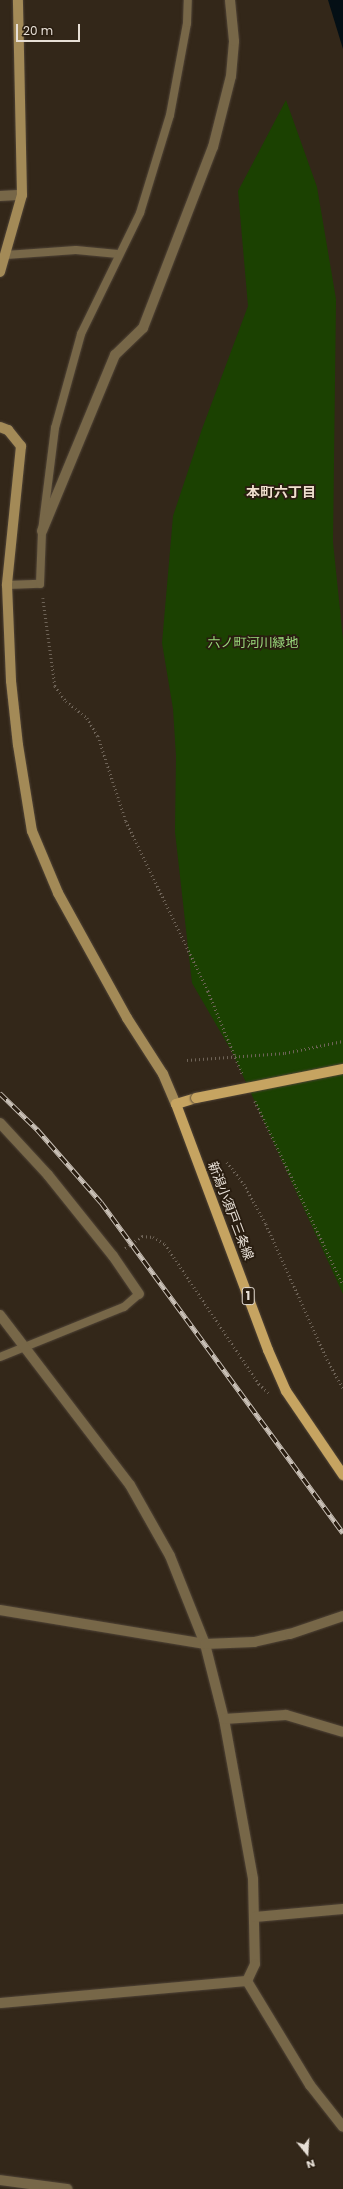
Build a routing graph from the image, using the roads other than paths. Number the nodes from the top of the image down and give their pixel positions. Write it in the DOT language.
graph roads {
  1 [pos="18,0"];
  2 [pos="188,0"];
  3 [pos="230,0"];
  4 [pos="22,195"];
  5 [pos="0,196"];
  6 [pos="118,254"];
  7 [pos="6,255"];
  8 [pos="0,272"];
  9 [pos="0,427"];
  10 [pos="42,531"];
  11 [pos="7,585"];
  12 [pos="343,1068"];
  13 [pos="176,1104"];
  14 [pos="0,1122"];
  15 [pos="139,1294"];
  16 [pos="0,1315"];
  17 [pos="25,1349"];
  18 [pos="0,1357"];
  19 [pos="343,1475"];
  20 [pos="0,1610"];
  21 [pos="343,1616"];
  22 [pos="205,1644"];
  23 [pos="224,1719"];
  24 [pos="343,1732"];
  25 [pos="343,1909"];
  26 [pos="254,1917"];
  27 [pos="247,1981"];
  28 [pos="0,2003"];
  29 [pos="343,2127"];
  30 [pos="0,2180"];
  31 [pos="67,2189"];
  1 -- 4 [label="street"];
  2 -- 6 [label="lane"];
  3 -- 10 [label="street"];
  4 -- 5 [label="street"];
  4 -- 7 [label="street"];
  6 -- 7 [label="lane"];
  6 -- 10 [label="lane"];
  7 -- 8 [label="street"];
  9 -- 11 [label="street"];
  10 -- 11 [label="lane"];
  11 -- 13 [label="street"];
  12 -- 13 [label="main road, bridge"];
  13 -- 19 [label="main road, 新潟小須戸三条線 / 1"];
  14 -- 15 [label="street"];
  15 -- 17 [label="lane"];
  16 -- 17 [label="street"];
  17 -- 18 [label="lane"];
  17 -- 22 [label="street"];
  20 -- 22 [label="street"];
  21 -- 22 [label="street"];
  22 -- 23 [label="street"];
  23 -- 24 [label="street"];
  23 -- 26 [label="street"];
  25 -- 26 [label="street"];
  26 -- 27 [label="street"];
  27 -- 28 [label="street"];
  27 -- 29 [label="street"];
  30 -- 31 [label="street"];
}
